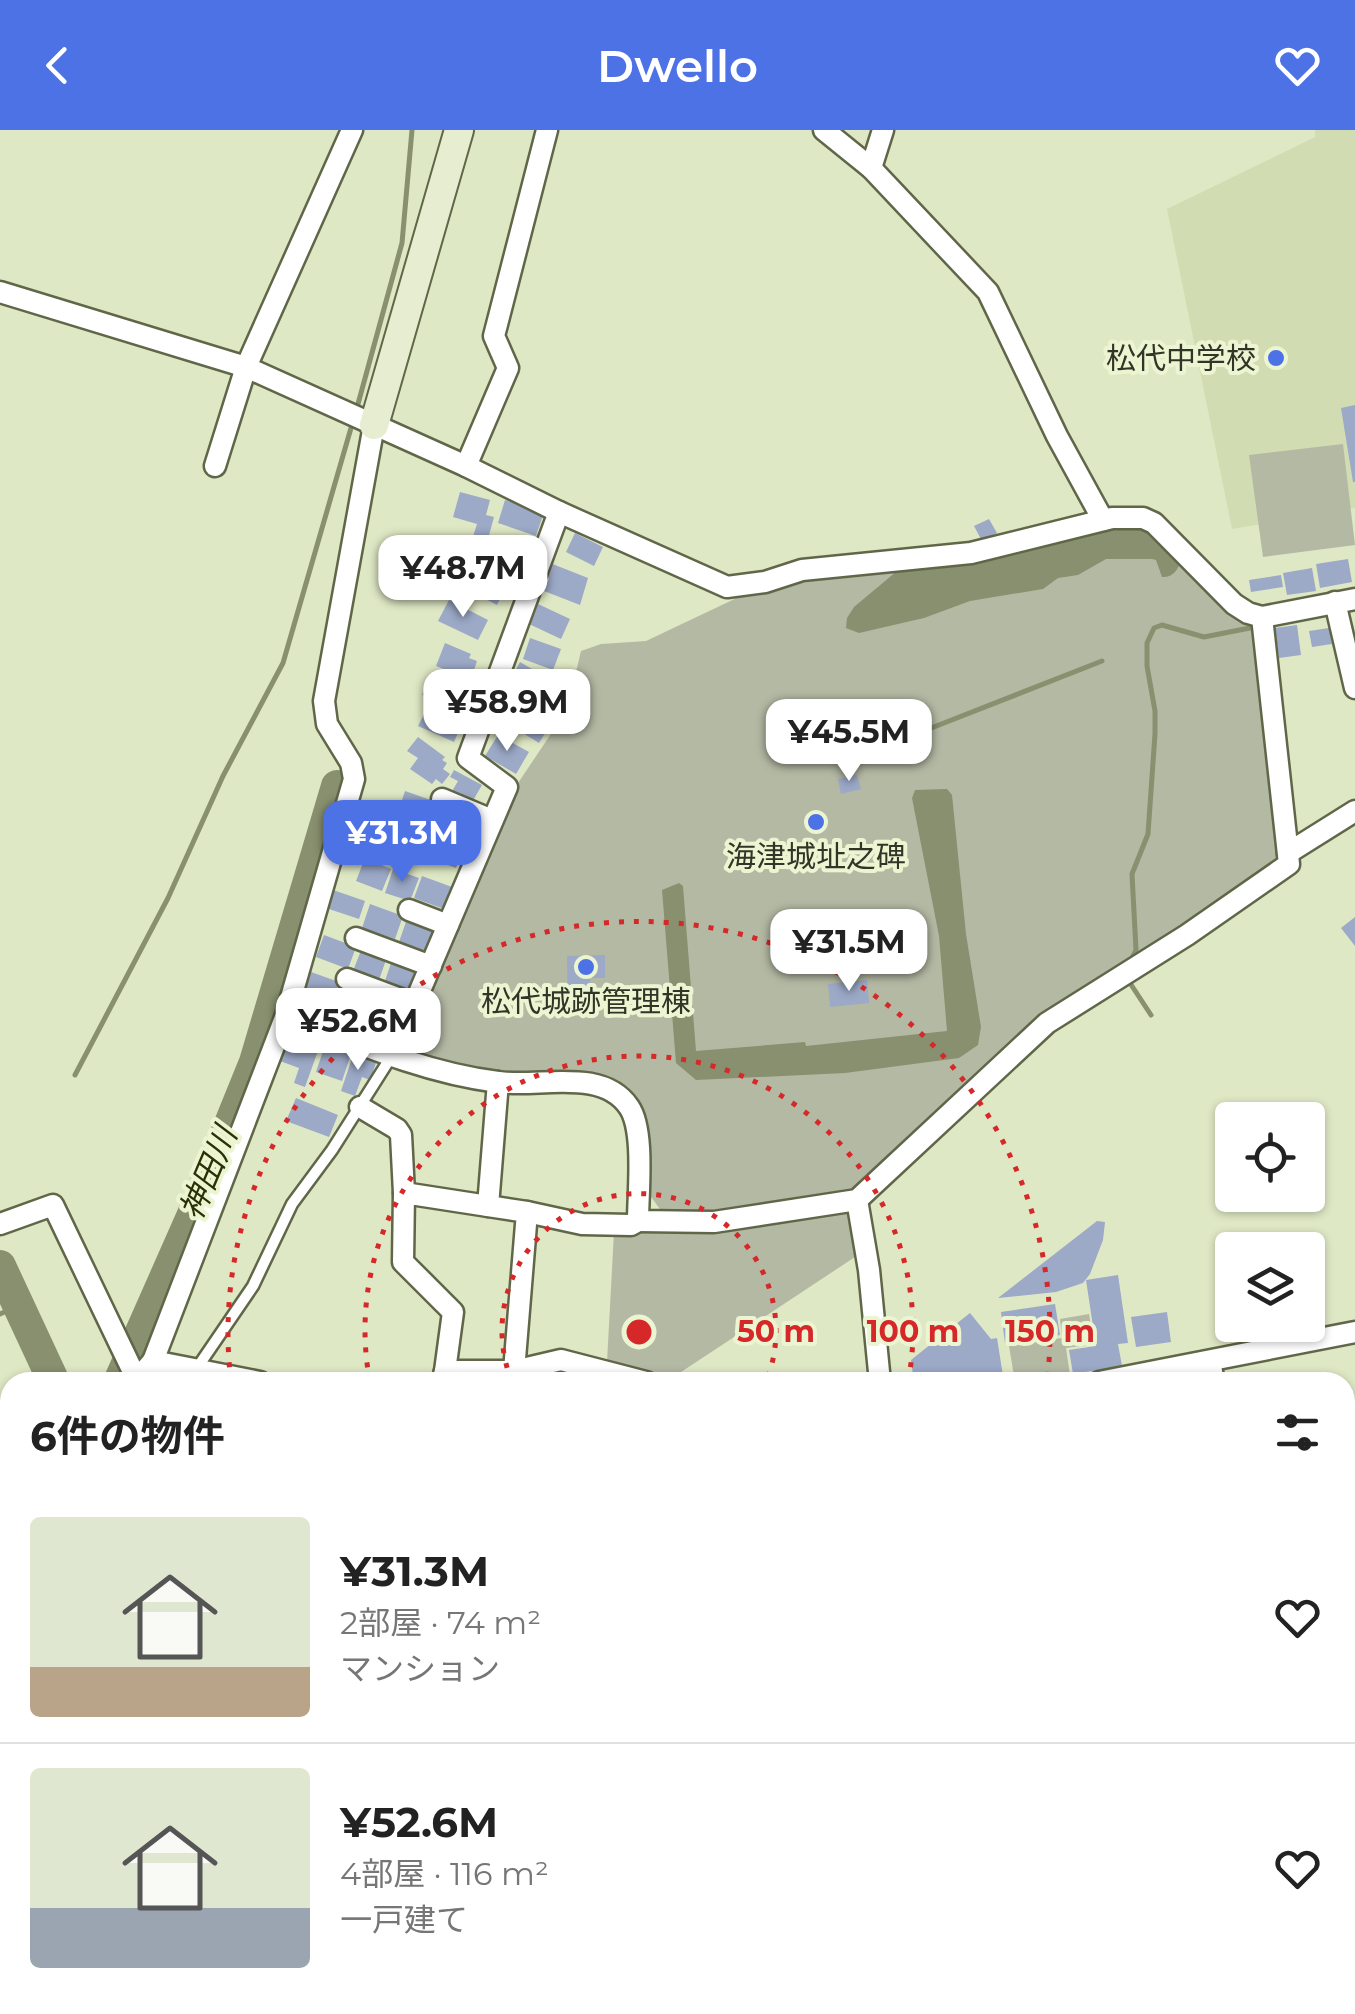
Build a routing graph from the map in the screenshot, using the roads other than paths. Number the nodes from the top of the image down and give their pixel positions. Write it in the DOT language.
graph roads {
  1 [pos="352,130"];
  2 [pos="459,130"];
  3 [pos="547,130"];
  4 [pos="824,130"];
  5 [pos="883,130"];
  6 [pos="871,168"];
  7 [pos="0,292"];
  8 [pos="246,367"];
  9 [pos="374,424"];
  10 [pos="215,466"];
  11 [pos="466,466"];
  12 [pos="559,512"];
  13 [pos="1103,520"];
  14 [pos="1341,607"];
  15 [pos="1262,617"];
  16 [pos="1355,688"];
  17 [pos="442,799"];
  18 [pos="1355,811"];
  19 [pos="492,820"];
  20 [pos="436,836"];
  21 [pos="478,852"];
  22 [pos="1288,853"];
  23 [pos="408,910"];
  24 [pos="448,925"];
  25 [pos="356,938"];
  26 [pos="431,966"];
  27 [pos="347,979"];
  28 [pos="414,1004"];
  29 [pos="286,1016"];
  30 [pos="392,1056"];
  31 [pos="498,1082"];
  32 [pos="360,1106"];
  33 [pos="404,1193"];
  34 [pos="857,1200"];
  35 [pos="488,1206"];
  36 [pos="527,1212"];
  37 [pos="638,1221"];
  38 [pos="0,1224"];
  39 [pos="1355,1332"];
  40 [pos="152,1361"];
  41 [pos="1210,1361"];
  42 [pos="197,1368"];
  43 [pos="132,1372"];
  44 [pos="143,1372"];
  45 [pos="215,1372"];
  46 [pos="445,1372"];
  47 [pos="522,1372"];
  48 [pos="528,1372"];
  49 [pos="608,1372"];
  50 [pos="879,1372"];
  51 [pos="1152,1372"];
  52 [pos="1212,1372"];
  1 -- 8 [label="street"];
  2 -- 9 [label="street"];
  3 -- 11 [label="street"];
  4 -- 6 [label="street"];
  5 -- 6 [label="street"];
  6 -- 13 [label="street"];
  7 -- 8 [label="street"];
  8 -- 9 [label="street"];
  8 -- 10 [label="street"];
  9 -- 11 [label="street"];
  9 -- 29 [label="street"];
  11 -- 12 [label="street"];
  12 -- 13 [label="street"];
  12 -- 19 [label="street"];
  13 -- 15 [label="street"];
  14 -- 15 [label="street"];
  14 -- 16 [label="street"];
  15 -- 22 [label="street"];
  17 -- 19 [label="street"];
  18 -- 22 [label="street"];
  19 -- 21 [label="street"];
  20 -- 21 [label="street"];
  21 -- 24 [label="street"];
  22 -- 34 [label="street"];
  23 -- 24 [label="street"];
  24 -- 26 [label="street"];
  25 -- 26 [label="street"];
  26 -- 28 [label="street"];
  27 -- 28 [label="street"];
  28 -- 30 [label="street"];
  29 -- 30 [label="street"];
  29 -- 40 [label="street"];
  30 -- 31 [label="street"];
  30 -- 32 [label="lane"];
  31 -- 35 [label="street"];
  31 -- 37 [label="street"];
  32 -- 33 [label="street"];
  32 -- 42 [label="lane"];
  33 -- 35 [label="street"];
  33 -- 46 [label="street"];
  34 -- 37 [label="street"];
  34 -- 50 [label="street"];
  35 -- 36 [label="street"];
  36 -- 37 [label="street"];
  36 -- 47 [label="street"];
  38 -- 43 [label="street"];
  39 -- 41 [label="street"];
  40 -- 42 [label="street"];
  40 -- 44 [label="street"];
  41 -- 51 [label="street"];
  41 -- 52 [label="street"];
  42 -- 45 [label="street"];
  48 -- 49 [label="street"];
}
